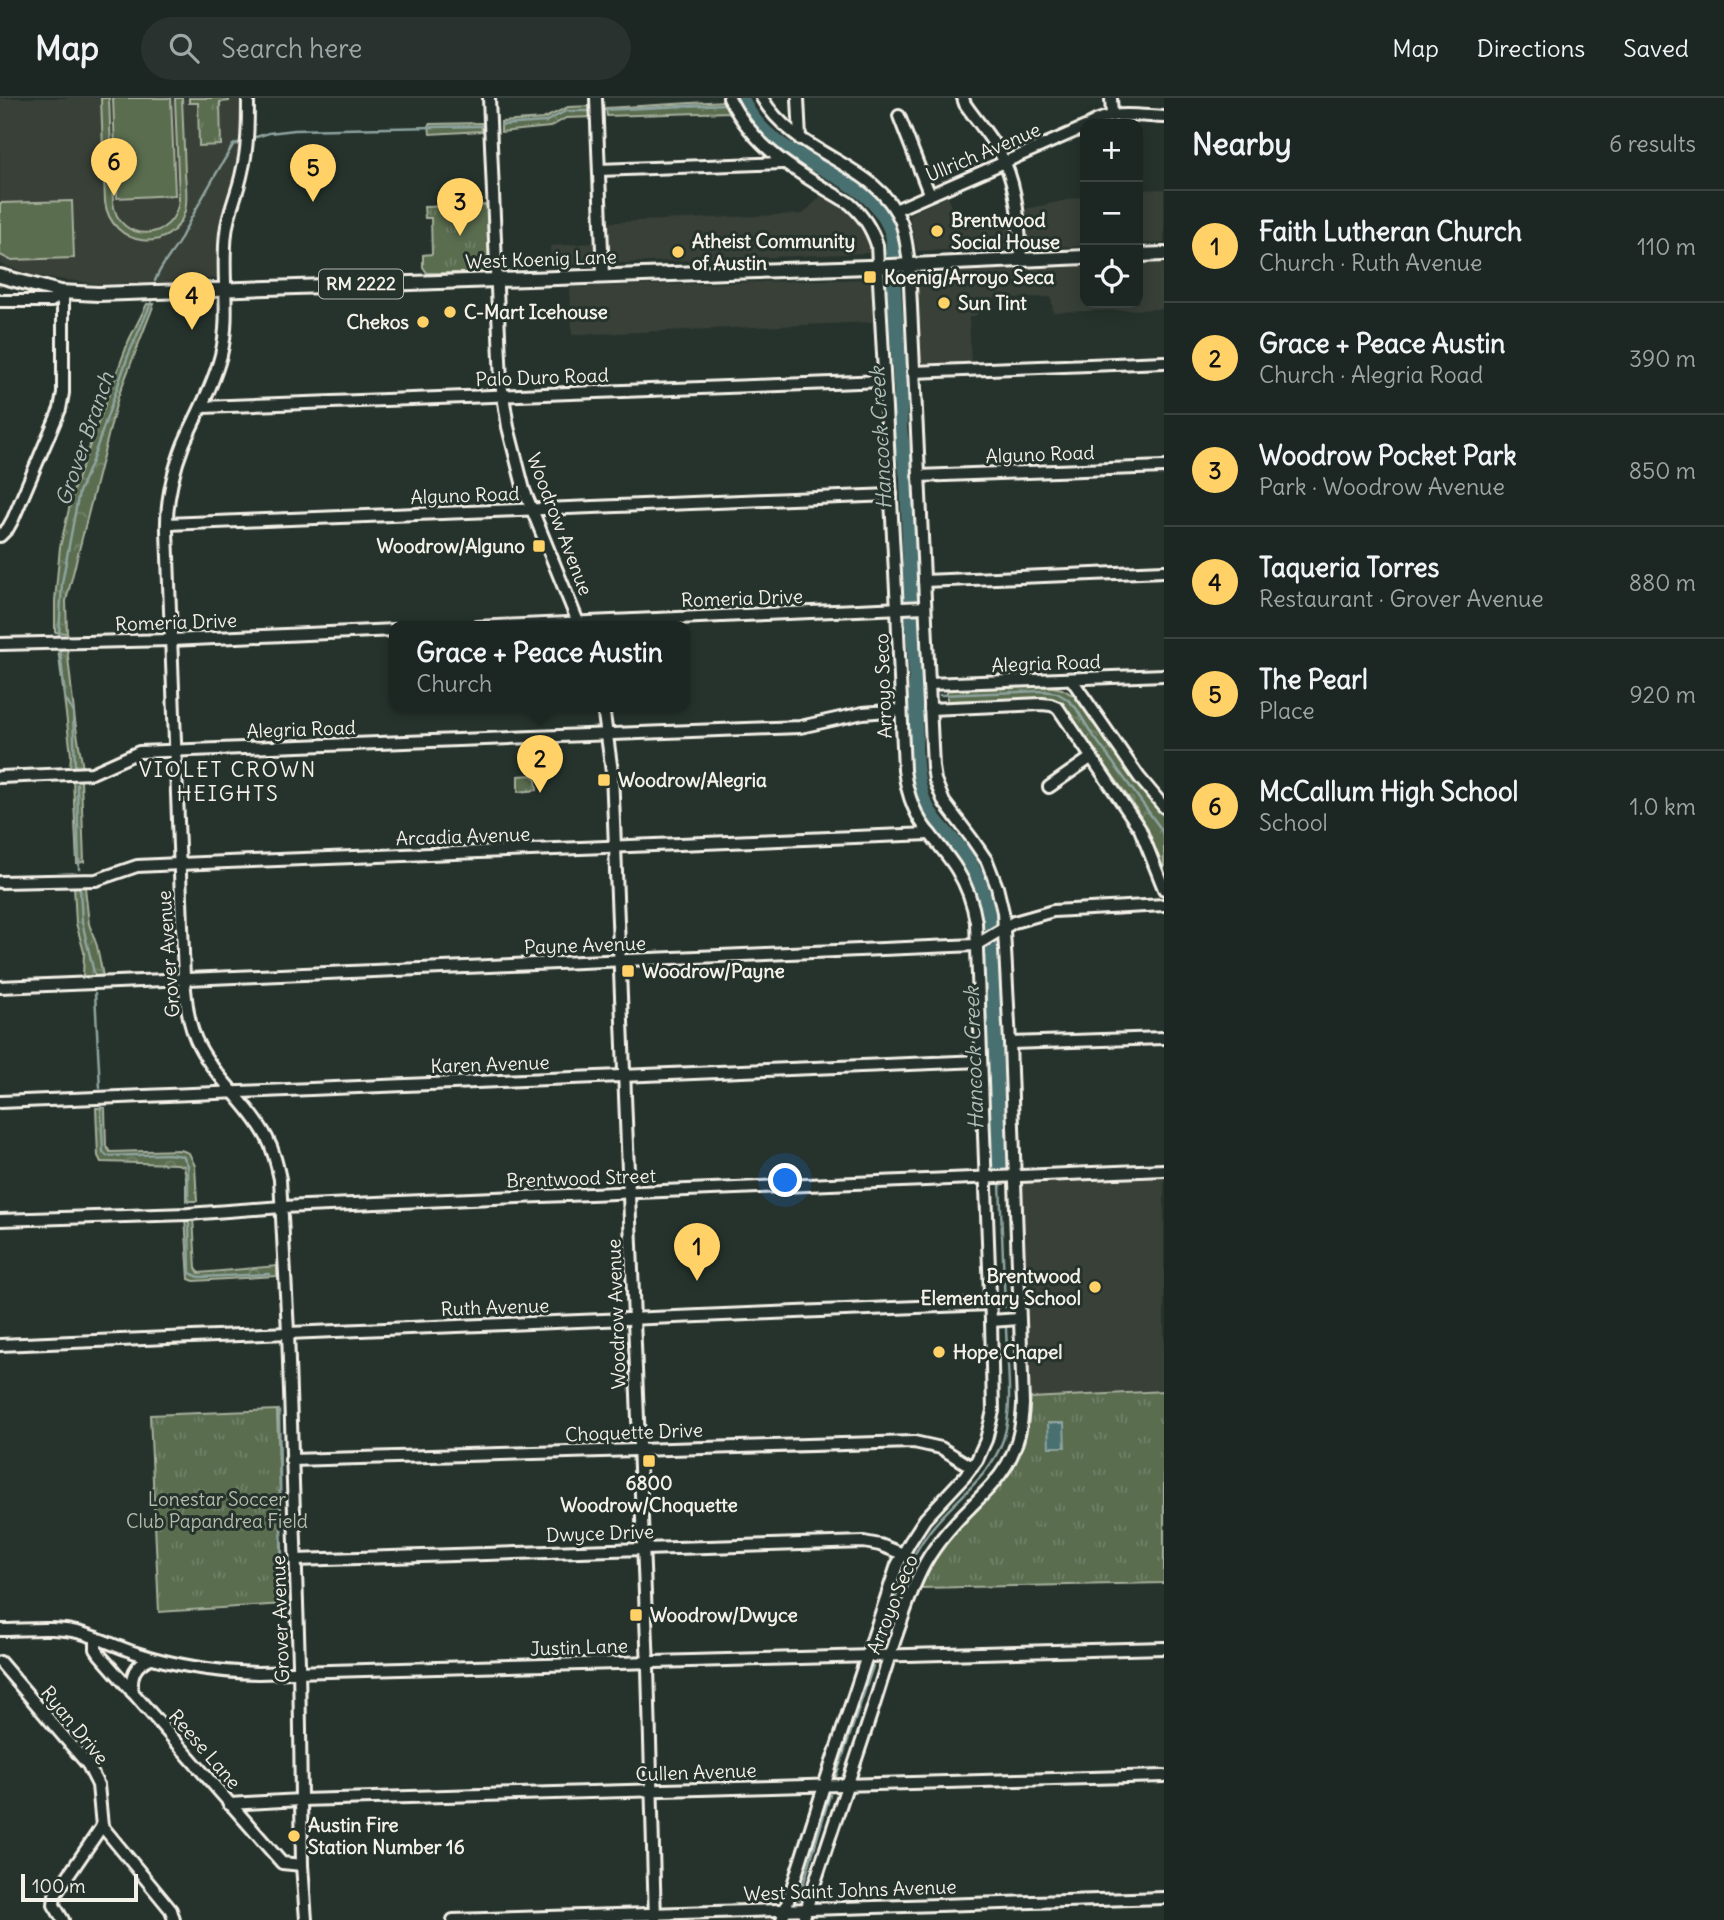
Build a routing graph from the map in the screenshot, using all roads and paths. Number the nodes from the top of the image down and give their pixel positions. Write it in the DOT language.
graph roads {
  1 [pos="248,98"];
  2 [pos="489,98"];
  3 [pos="596,98"];
  4 [pos="729,98"];
  5 [pos="762,98"];
  6 [pos="799,98"];
  7 [pos="963,98"];
  8 [pos="1111,98"];
  9 [pos="1112,115"];
  10 [pos="899,116"];
  11 [pos="1164,117"];
  12 [pos="1098,119"];
  13 [pos="1080,129"];
  14 [pos="800,139"];
  15 [pos="1005,162"];
  16 [pos="783,163"];
  17 [pos="598,170"];
  18 [pos="929,194"];
  19 [pos="895,210"];
  20 [pos="1164,254"];
  21 [pos="1143,255"];
  22 [pos="1080,257"];
  23 [pos="1021,259"];
  24 [pos="909,264"];
  25 [pos="880,266"];
  26 [pos="603,275"];
  27 [pos="0,276"];
  28 [pos="496,280"];
  29 [pos="226,289"];
  30 [pos="63,293"];
  31 [pos="0,301"];
  32 [pos="1164,362"];
  33 [pos="913,372"];
  34 [pos="884,381"];
  35 [pos="503,397"];
  36 [pos="202,407"];
  37 [pos="1164,467"];
  38 [pos="918,476"];
  39 [pos="891,495"];
  40 [pos="531,510"];
  41 [pos="167,524"];
  42 [pos="0,536"];
  43 [pos="1164,571"];
  44 [pos="924,581"];
  45 [pos="925,607"];
  46 [pos="897,609"];
  47 [pos="579,621"];
  48 [pos="643,621"];
  49 [pos="389,630"];
  50 [pos="171,640"];
  51 [pos="0,644"];
  52 [pos="1164,676"];
  53 [pos="1072,680"];
  54 [pos="929,684"];
  55 [pos="930,709"];
  56 [pos="900,710"];
  57 [pos="604,712"];
  58 [pos="608,734"];
  59 [pos="176,751"];
  60 [pos="1092,757"];
  61 [pos="0,776"];
  62 [pos="1049,787"];
  63 [pos="1164,807"];
  64 [pos="930,834"];
  65 [pos="615,847"];
  66 [pos="179,864"];
  67 [pos="0,882"];
  68 [pos="1164,888"];
  69 [pos="1164,905"];
  70 [pos="1004,929"];
  71 [pos="976,945"];
  72 [pos="619,961"];
  73 [pos="184,978"];
  74 [pos="0,987"];
  75 [pos="1164,1038"];
  76 [pos="1010,1043"];
  77 [pos="981,1062"];
  78 [pos="624,1076"];
  79 [pos="233,1092"];
  80 [pos="0,1102"];
  81 [pos="1164,1170"];
  82 [pos="1014,1177"];
  83 [pos="985,1178"];
  84 [pos="629,1193"];
  85 [pos="282,1207"];
  86 [pos="0,1220"];
  87 [pos="990,1304"];
  88 [pos="634,1319"];
  89 [pos="1019,1320"];
  90 [pos="991,1321"];
  91 [pos="288,1332"];
  92 [pos="0,1345"];
  93 [pos="639,1450"];
  94 [pos="292,1460"];
  95 [pos="972,1467"];
  96 [pos="643,1549"];
  97 [pos="903,1554"];
  98 [pos="295,1560"];
  99 [pos="0,1630"];
  100 [pos="96,1639"];
  101 [pos="1164,1648"];
  102 [pos="889,1656"];
  103 [pos="867,1657"];
  104 [pos="151,1658"];
  105 [pos="0,1662"];
  106 [pos="648,1663"];
  107 [pos="299,1672"];
  108 [pos="132,1692"];
  109 [pos="1164,1776"];
  110 [pos="848,1785"];
  111 [pos="824,1786"];
  112 [pos="651,1791"];
  113 [pos="301,1800"];
  114 [pos="229,1804"];
  115 [pos="102,1826"];
  116 [pos="302,1865"];
  117 [pos="1164,1898"];
  118 [pos="806,1908"];
  119 [pos="783,1914"];
  120 [pos="655,1917"];
  121 [pos="63,1920"];
  122 [pos="174,1920"];
  123 [pos="306,1920"];
  124 [pos="453,1920"];
  125 [pos="803,1920"];
  1 -- 29 [label="street, Grover Avenue"];
  2 -- 28 [label="street, Woodrow Avenue"];
  3 -- 17 [label="street"];
  4 -- 16 [label="street, Arroyo Seco"];
  5 -- 14 [label="street, Arroyo Seco"];
  6 -- 14 [label="street"];
  7 -- 15 [label="street"];
  8 -- 9 [label="street"];
  9 -- 11 [label="street"];
  9 -- 12 [label="street"];
  10 -- 18 [label="street"];
  13 -- 15 [label="street, Ullrich Avenue"];
  14 -- 19 [label="street, Arroyo Seco"];
  15 -- 18 [label="street, Ullrich Avenue"];
  15 -- 23 [label="street"];
  16 -- 17 [label="street"];
  16 -- 25 [label="street, Arroyo Seco"];
  17 -- 26 [label="street"];
  18 -- 19 [label="street, Ullrich Avenue"];
  19 -- 24 [label="street, Arroyo Seco"];
  20 -- 21 [label="main road"];
  22 -- 23 [label="main road, West Koenig Lane / RM 2222"];
  23 -- 24 [label="main road, West Koenig Lane / RM 2222"];
  24 -- 25 [label="main road, West Koenig Lane / RM 2222"];
  24 -- 33 [label="street, Arroyo Seco"];
  25 -- 26 [label="main road, West Koenig Lane / RM 2222"];
  25 -- 34 [label="street, Arroyo Seco"];
  26 -- 28 [label="main road, West Koenig Lane / RM 2222"];
  27 -- 30 [label="main road, West Koenig Lane / RM 2222"];
  28 -- 29 [label="main road, West Koenig Lane / RM 2222"];
  28 -- 35 [label="street, Woodrow Avenue"];
  29 -- 30 [label="main road, West Koenig Lane / RM 2222"];
  29 -- 36 [label="street, Grover Avenue"];
  30 -- 31 [label="street"];
  30 -- 42 [label="street"];
  32 -- 33 [label="street"];
  33 -- 38 [label="street, Arroyo Seco"];
  34 -- 35 [label="street, Palo Duro Road"];
  34 -- 39 [label="street, Arroyo Seco"];
  35 -- 36 [label="street, Palo Duro Road"];
  35 -- 40 [label="street, Woodrow Avenue"];
  36 -- 41 [label="street, Grover Avenue"];
  37 -- 38 [label="street, Alguno Road"];
  38 -- 44 [label="street, Arroyo Seco"];
  39 -- 40 [label="street, Alguno Road"];
  39 -- 46 [label="street, Arroyo Seco"];
  40 -- 41 [label="street, Alguno Road"];
  40 -- 47 [label="street, Woodrow Avenue"];
  41 -- 50 [label="street, Grover Avenue"];
  43 -- 44 [label="street"];
  44 -- 45 [label="street, Arroyo Seco"];
  45 -- 46 [label="street, Romeria Drive"];
  45 -- 54 [label="street, Arroyo Seco"];
  46 -- 48 [label="street, Romeria Drive"];
  46 -- 56 [label="street, Arroyo Seco"];
  49 -- 50 [label="street, Romeria Drive"];
  50 -- 51 [label="street, Romeria Drive"];
  50 -- 59 [label="street, Grover Avenue"];
  52 -- 53 [label="street, Alegria Road"];
  53 -- 54 [label="street, Alegria Road"];
  53 -- 63 [label="street"];
  54 -- 55 [label="street, Arroyo Seco"];
  55 -- 60 [label="street"];
  55 -- 70 [label="street, Arroyo Seco"];
  56 -- 58 [label="street, Alegria Road"];
  56 -- 64 [label="street, Arroyo Seco"];
  57 -- 58 [label="street, Woodrow Avenue"];
  58 -- 59 [label="street, Alegria Road"];
  58 -- 65 [label="street, Woodrow Avenue"];
  59 -- 61 [label="street, Alegria Road"];
  59 -- 66 [label="street, Grover Avenue"];
  60 -- 62 [label="street"];
  60 -- 68 [label="street"];
  64 -- 65 [label="street, Arcadia Avenue"];
  64 -- 71 [label="street, Arroyo Seco"];
  65 -- 66 [label="street, Arcadia Avenue"];
  65 -- 72 [label="street, Woodrow Avenue"];
  66 -- 67 [label="street, Arcadia Avenue"];
  66 -- 73 [label="street, Grover Avenue"];
  69 -- 70 [label="street, Payne Avenue"];
  70 -- 71 [label="street, Payne Avenue"];
  70 -- 76 [label="street, Arroyo Seco"];
  71 -- 72 [label="street, Payne Avenue"];
  71 -- 77 [label="street, Arroyo Seco"];
  72 -- 73 [label="street, Payne Avenue"];
  72 -- 78 [label="street, Woodrow Avenue"];
  73 -- 74 [label="street, Payne Avenue"];
  73 -- 79 [label="street, Grover Avenue"];
  75 -- 76 [label="street"];
  76 -- 82 [label="street, Arroyo Seco"];
  77 -- 78 [label="street, Karen Avenue"];
  77 -- 83 [label="street, Arroyo Seco"];
  78 -- 79 [label="street, Karen Avenue"];
  78 -- 84 [label="street, Woodrow Avenue"];
  79 -- 80 [label="street, Karen Avenue"];
  79 -- 85 [label="street, Grover Avenue"];
  81 -- 82 [label="street, Brentwood Street"];
  82 -- 83 [label="street, Brentwood Street"];
  82 -- 89 [label="street, Arroyo Seco"];
  83 -- 84 [label="street, Brentwood Street"];
  83 -- 87 [label="street, Arroyo Seco"];
  84 -- 85 [label="street, Brentwood Street"];
  84 -- 88 [label="street, Woodrow Avenue"];
  85 -- 86 [label="street, Brentwood Street"];
  85 -- 91 [label="street, Grover Avenue"];
  87 -- 88 [label="street, Ruth Avenue"];
  87 -- 90 [label="street, Arroyo Seco"];
  88 -- 91 [label="street, Ruth Avenue"];
  88 -- 93 [label="street, Woodrow Avenue"];
  89 -- 90 [label="street"];
  89 -- 102 [label="street, Arroyo Seco"];
  90 -- 95 [label="street, Arroyo Seco"];
  91 -- 92 [label="street, Ruth Avenue"];
  91 -- 94 [label="street, Grover Avenue"];
  93 -- 94 [label="street, Choquette Drive"];
  93 -- 95 [label="street, Choquette Drive"];
  93 -- 96 [label="street, Woodrow Avenue"];
  94 -- 98 [label="street, Grover Avenue"];
  95 -- 97 [label="street, Arroyo Seco"];
  96 -- 97 [label="street, Dwyce Drive"];
  96 -- 98 [label="street, Dwyce Drive"];
  96 -- 106 [label="street, Woodrow Avenue"];
  97 -- 103 [label="street, Arroyo Seco"];
  98 -- 107 [label="street, Grover Avenue"];
  99 -- 100 [label="street, Justin Lane"];
  100 -- 104 [label="street, Justin Lane"];
  100 -- 108 [label="street, Reese Lane"];
  101 -- 102 [label="street, Justin Lane"];
  102 -- 103 [label="street, Justin Lane"];
  102 -- 110 [label="street, Arroyo Seco"];
  103 -- 106 [label="street, Justin Lane"];
  103 -- 111 [label="street, Arroyo Seco"];
  104 -- 107 [label="street, Justin Lane"];
  104 -- 108 [label="street"];
  105 -- 115 [label="street, Ryan Drive"];
  106 -- 107 [label="street, Justin Lane"];
  106 -- 112 [label="street, Woodrow Avenue"];
  107 -- 113 [label="street, Grover Avenue"];
  108 -- 114 [label="street, Reese Lane"];
  109 -- 110 [label="street, Cullen Avenue"];
  110 -- 111 [label="street, Cullen Avenue"];
  110 -- 118 [label="street, Arroyo Seco"];
  111 -- 112 [label="street, Cullen Avenue"];
  111 -- 119 [label="street, Arroyo Seco"];
  112 -- 113 [label="street, Cullen Avenue"];
  112 -- 120 [label="street, Woodrow Avenue"];
  113 -- 114 [label="street, Cullen Avenue"];
  113 -- 116 [label="street, Grover Avenue"];
  114 -- 116 [label="street, Reese Lane"];
  115 -- 121 [label="street"];
  115 -- 122 [label="street"];
  116 -- 123 [label="street, Grover Avenue"];
  117 -- 118 [label="street, West Saint Johns Avenue"];
  118 -- 119 [label="street, West Saint Johns Avenue"];
  118 -- 125 [label="street, Arroyo Seco"];
  119 -- 120 [label="street, West Saint Johns Avenue"];
  120 -- 124 [label="street, West Saint Johns Avenue"];
}
